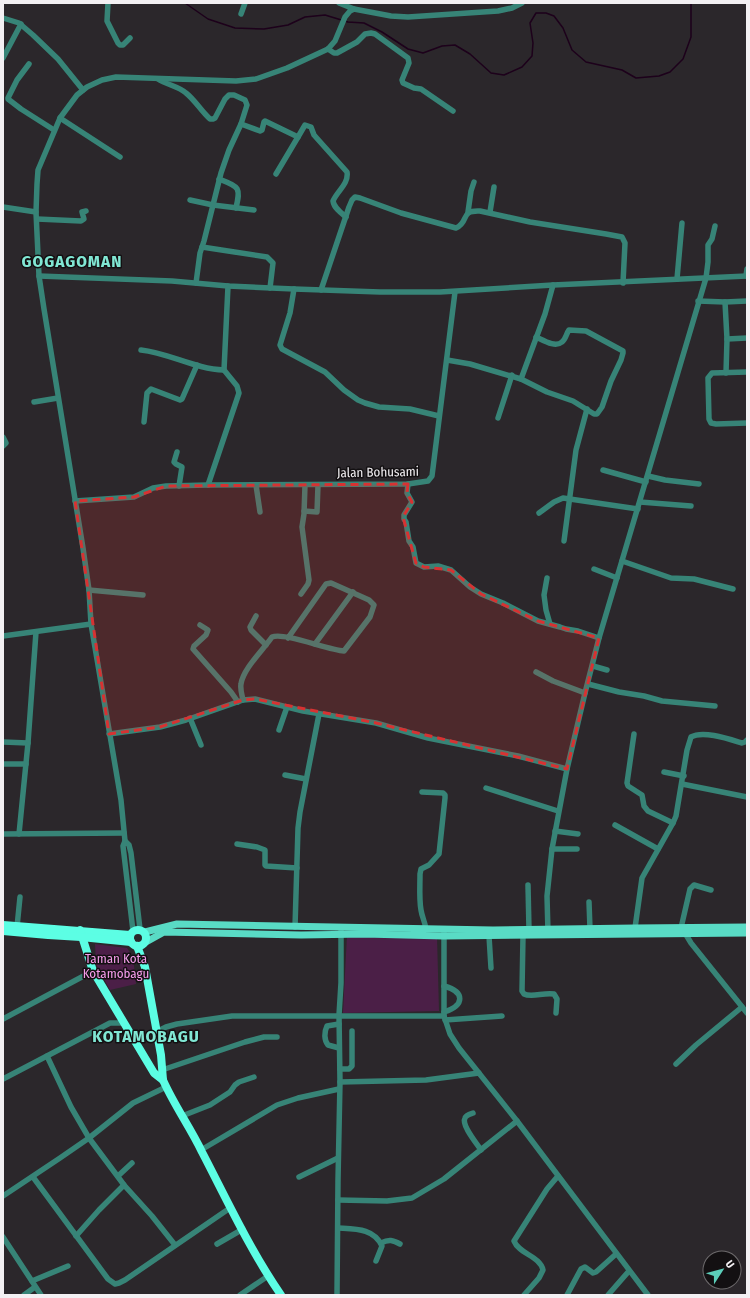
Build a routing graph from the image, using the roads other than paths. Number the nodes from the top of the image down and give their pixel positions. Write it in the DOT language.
graph roads {
  1 [pos="108,3"];
  2 [pos="245,3"];
  3 [pos="339,3"];
  4 [pos="522,3"];
  5 [pos="354,9"];
  6 [pos="241,14"];
  7 [pos="3,18"];
  8 [pos="21,24"];
  9 [pos="130,38"];
  10 [pos="328,49"];
  11 [pos="3,58"];
  12 [pos="29,64"];
  13 [pos="156,78"];
  14 [pos="83,90"];
  15 [pos="453,111"];
  16 [pos="60,118"];
  17 [pos="241,124"];
  18 [pos="54,130"];
  19 [pos="298,137"];
  20 [pos="120,157"];
  21 [pos="276,174"];
  22 [pos="219,179"];
  23 [pos="474,182"];
  24 [pos="494,187"];
  25 [pos="190,200"];
  26 [pos="213,205"];
  27 [pos="3,208"];
  28 [pos="236,208"];
  29 [pos="254,210"];
  30 [pos="86,211"];
  31 [pos="36,212"];
  32 [pos="468,212"];
  33 [pos="490,212"];
  34 [pos="346,217"];
  35 [pos="37,219"];
  36 [pos="682,223"];
  37 [pos="715,226"];
  38 [pos="202,248"];
  39 [pos="747,269"];
  40 [pos="39,276"];
  41 [pos="747,276"];
  42 [pos="706,278"];
  43 [pos="677,279"];
  44 [pos="623,282"];
  45 [pos="196,283"];
  46 [pos="553,285"];
  47 [pos="228,286"];
  48 [pos="270,288"];
  49 [pos="294,289"];
  50 [pos="321,290"];
  51 [pos="455,292"];
  52 [pos="698,301"];
  53 [pos="725,302"];
  54 [pos="747,302"];
  55 [pos="536,337"];
  56 [pos="747,338"];
  57 [pos="727,339"];
  58 [pos="141,350"];
  59 [pos="447,360"];
  60 [pos="197,365"];
  61 [pos="224,370"];
  62 [pos="747,372"];
  63 [pos="726,373"];
  64 [pos="512,375"];
  65 [pos="521,378"];
  66 [pos="58,398"];
  67 [pos="34,402"];
  68 [pos="587,409"];
  69 [pos="439,416"];
  70 [pos="498,418"];
  71 [pos="144,422"];
  72 [pos="747,423"];
  73 [pos="3,436"];
  74 [pos="3,446"];
  75 [pos="177,452"];
  76 [pos="603,470"];
  77 [pos="648,476"];
  78 [pos="646,482"];
  79 [pos="318,484"];
  80 [pos="408,484"];
  81 [pos="699,484"];
  82 [pos="208,485"];
  83 [pos="256,485"];
  84 [pos="305,485"];
  85 [pos="179,486"];
  86 [pos="570,498"];
  87 [pos="75,501"];
  88 [pos="640,502"];
  89 [pos="690,506"];
  90 [pos="638,509"];
  91 [pos="304,511"];
  92 [pos="260,512"];
  93 [pos="539,513"];
  94 [pos="564,541"];
  95 [pos="622,560"];
  96 [pos="594,569"];
  97 [pos="547,578"];
  98 [pos="617,578"];
  99 [pos="733,589"];
  100 [pos="89,590"];
  101 [pos="353,592"];
  102 [pos="301,594"];
  103 [pos="143,595"];
  104 [pos="256,616"];
  105 [pos="91,624"];
  106 [pos="550,624"];
  107 [pos="200,625"];
  108 [pos="36,632"];
  109 [pos="3,636"];
  110 [pos="288,638"];
  111 [pos="599,638"];
  112 [pos="315,644"];
  113 [pos="266,645"];
  114 [pos="592,666"];
  115 [pos="607,670"];
  116 [pos="536,672"];
  117 [pos="588,684"];
  118 [pos="585,693"];
  119 [pos="240,701"];
  120 [pos="716,706"];
  121 [pos="287,707"];
  122 [pos="319,714"];
  123 [pos="190,718"];
  124 [pos="278,730"];
  125 [pos="109,734"];
  126 [pos="634,734"];
  127 [pos="747,740"];
  128 [pos="3,742"];
  129 [pos="28,743"];
  130 [pos="200,745"];
  131 [pos="3,764"];
  132 [pos="26,764"];
  133 [pos="567,769"];
  134 [pos="664,772"];
  135 [pos="285,775"];
  136 [pos="684,776"];
  137 [pos="306,779"];
  138 [pos="682,784"];
  139 [pos="486,788"];
  140 [pos="422,792"];
  141 [pos="747,797"];
  142 [pos="558,812"];
  143 [pos="673,823"];
  144 [pos="615,825"];
  145 [pos="555,830"];
  146 [pos="124,833"];
  147 [pos="3,834"];
  148 [pos="19,834"];
  149 [pos="578,834"];
  150 [pos="237,844"];
  151 [pos="552,849"];
  152 [pos="577,849"];
  153 [pos="658,849"];
  154 [pos="297,868"];
  155 [pos="528,885"];
  156 [pos="711,890"];
  157 [pos="20,896"];
  158 [pos="589,902"];
  159 [pos="3,925"];
  160 [pos="17,927"];
  161 [pos="295,927"];
  162 [pos="747,927"];
  163 [pos="635,928"];
  164 [pos="426,929"];
  165 [pos="590,929"];
  166 [pos="341,930"];
  167 [pos="528,930"];
  168 [pos="684,930"];
  169 [pos="3,931"];
  170 [pos="747,932"];
  171 [pos="81,933"];
  172 [pos="444,933"];
  173 [pos="548,933"];
  174 [pos="136,936"];
  175 [pos="489,936"];
  176 [pos="523,936"];
  177 [pos="146,942"];
  178 [pos="491,968"];
  179 [pos="93,971"];
  180 [pos="444,986"];
  181 [pos="742,1007"];
  182 [pos="117,1012"];
  183 [pos="556,1013"];
  184 [pos="747,1013"];
  185 [pos="339,1015"];
  186 [pos="444,1016"];
  187 [pos="502,1016"];
  188 [pos="3,1018"];
  189 [pos="110,1023"];
  190 [pos="124,1023"];
  191 [pos="339,1024"];
  192 [pos="352,1031"];
  193 [pos="156,1032"];
  194 [pos="277,1037"];
  195 [pos="339,1048"];
  196 [pos="161,1055"];
  197 [pos="47,1056"];
  198 [pos="146,1058"];
  199 [pos="676,1064"];
  200 [pos="340,1069"];
  201 [pos="162,1070"];
  202 [pos="479,1073"];
  203 [pos="254,1077"];
  204 [pos="3,1079"];
  205 [pos="340,1082"];
  206 [pos="164,1083"];
  207 [pos="339,1089"];
  208 [pos="473,1113"];
  209 [pos="182,1116"];
  210 [pos="517,1121"];
  211 [pos="88,1138"];
  212 [pos="201,1150"];
  213 [pos="481,1150"];
  214 [pos="338,1158"];
  215 [pos="132,1163"];
  216 [pos="118,1176"];
  217 [pos="558,1176"];
  218 [pos="33,1177"];
  219 [pos="298,1177"];
  220 [pos="124,1185"];
  221 [pos="3,1196"];
  222 [pos="338,1200"];
  223 [pos="230,1208"];
  224 [pos="338,1228"];
  225 [pos="243,1229"];
  226 [pos="76,1236"];
  227 [pos="4,1240"];
  228 [pos="381,1243"];
  229 [pos="216,1244"];
  230 [pos="400,1244"];
  231 [pos="175,1245"];
  232 [pos="616,1254"];
  233 [pos="376,1261"];
  234 [pos="68,1266"];
  235 [pos="629,1271"];
  236 [pos="268,1276"];
  237 [pos="32,1281"];
  238 [pos="36,1287"];
  239 [pos="24,1295"];
  240 [pos="40,1295"];
  241 [pos="240,1295"];
  242 [pos="281,1295"];
  243 [pos="337,1295"];
  244 [pos="524,1295"];
  245 [pos="567,1295"];
  246 [pos="608,1295"];
  247 [pos="648,1295"];
  1 -- 9 [label="street"];
  2 -- 6 [label="street"];
  3 -- 5 [label="street"];
  4 -- 5 [label="street"];
  5 -- 10 [label="street"];
  7 -- 8 [label="street"];
  8 -- 11 [label="street"];
  8 -- 14 [label="street"];
  10 -- 13 [label="street"];
  10 -- 15 [label="street"];
  12 -- 18 [label="street"];
  13 -- 14 [label="street"];
  13 -- 17 [label="street"];
  14 -- 16 [label="street"];
  16 -- 18 [label="street"];
  16 -- 20 [label="street"];
  17 -- 19 [label="street"];
  17 -- 22 [label="street"];
  18 -- 31 [label="street"];
  19 -- 21 [label="street"];
  19 -- 34 [label="street"];
  22 -- 26 [label="street"];
  22 -- 28 [label="street"];
  23 -- 32 [label="street"];
  24 -- 33 [label="street"];
  25 -- 26 [label="street"];
  26 -- 28 [label="street"];
  26 -- 38 [label="street"];
  27 -- 31 [label="street"];
  28 -- 29 [label="street"];
  30 -- 35 [label="street"];
  31 -- 35 [label="street"];
  32 -- 33 [label="street"];
  32 -- 34 [label="street"];
  33 -- 44 [label="street"];
  34 -- 50 [label="street"];
  35 -- 40 [label="street"];
  36 -- 43 [label="street"];
  37 -- 42 [label="street"];
  38 -- 45 [label="street"];
  38 -- 48 [label="street"];
  39 -- 41 [label="street"];
  40 -- 45 [label="street"];
  40 -- 66 [label="street"];
  41 -- 42 [label="street"];
  42 -- 43 [label="street"];
  42 -- 52 [label="street"];
  43 -- 44 [label="street"];
  44 -- 46 [label="street"];
  45 -- 47 [label="street"];
  46 -- 51 [label="street"];
  46 -- 55 [label="street"];
  47 -- 48 [label="street"];
  47 -- 61 [label="street"];
  48 -- 49 [label="street"];
  49 -- 50 [label="street"];
  49 -- 69 [label="street"];
  50 -- 51 [label="street"];
  51 -- 59 [label="street, Jalan Bohusami"];
  52 -- 53 [label="street"];
  52 -- 77 [label="street"];
  53 -- 54 [label="street"];
  53 -- 57 [label="street"];
  55 -- 65 [label="street"];
  55 -- 68 [label="street"];
  56 -- 57 [label="street"];
  57 -- 63 [label="street"];
  58 -- 60 [label="street"];
  59 -- 64 [label="street"];
  59 -- 69 [label="street, Jalan Bohusami"];
  60 -- 61 [label="street"];
  60 -- 71 [label="street"];
  61 -- 82 [label="street"];
  62 -- 63 [label="street"];
  63 -- 72 [label="street"];
  64 -- 65 [label="street"];
  64 -- 70 [label="street"];
  65 -- 68 [label="street"];
  66 -- 67 [label="street"];
  66 -- 87 [label="street"];
  68 -- 86 [label="street"];
  69 -- 80 [label="street, Jalan Bohusami"];
  73 -- 74 [label="street"];
  75 -- 85 [label="street"];
  76 -- 78 [label="street"];
  77 -- 78 [label="street"];
  77 -- 81 [label="street"];
  78 -- 88 [label="street"];
  79 -- 80 [label="street, Jalan Bohusami"];
  79 -- 84 [label="street, Jalan Bohusami"];
  79 -- 91 [label="street"];
  80 -- 106 [label="street"];
  82 -- 83 [label="street, Jalan Bohusami"];
  82 -- 85 [label="street, Jalan Bohusami"];
  83 -- 84 [label="street, Jalan Bohusami"];
  83 -- 92 [label="street"];
  84 -- 91 [label="street"];
  85 -- 87 [label="street, Jalan Bohusami"];
  86 -- 90 [label="street"];
  86 -- 93 [label="street"];
  86 -- 94 [label="street"];
  87 -- 100 [label="street"];
  88 -- 89 [label="street"];
  88 -- 90 [label="street"];
  90 -- 95 [label="street"];
  91 -- 102 [label="street"];
  95 -- 98 [label="street"];
  95 -- 99 [label="street"];
  96 -- 98 [label="street"];
  97 -- 106 [label="street"];
  98 -- 111 [label="street"];
  100 -- 103 [label="street"];
  100 -- 105 [label="street"];
  101 -- 110 [label="street"];
  101 -- 112 [label="street"];
  101 -- 112 [label="street"];
  104 -- 113 [label="street"];
  105 -- 108 [label="street"];
  105 -- 125 [label="street"];
  106 -- 111 [label="street"];
  107 -- 119 [label="street"];
  108 -- 109 [label="street"];
  108 -- 129 [label="street"];
  110 -- 112 [label="street"];
  110 -- 113 [label="street"];
  111 -- 114 [label="street"];
  113 -- 119 [label="street"];
  114 -- 115 [label="street"];
  114 -- 117 [label="street"];
  116 -- 118 [label="street"];
  117 -- 118 [label="street"];
  117 -- 120 [label="street"];
  118 -- 133 [label="street"];
  119 -- 121 [label="street"];
  119 -- 123 [label="street"];
  121 -- 122 [label="street"];
  121 -- 124 [label="street"];
  122 -- 133 [label="street"];
  122 -- 137 [label="street"];
  123 -- 125 [label="street"];
  123 -- 130 [label="street"];
  125 -- 146 [label="street"];
  126 -- 143 [label="street"];
  127 -- 136 [label="street"];
  128 -- 129 [label="street"];
  129 -- 132 [label="street"];
  131 -- 132 [label="street"];
  132 -- 148 [label="street"];
  133 -- 142 [label="street"];
  134 -- 136 [label="street"];
  135 -- 137 [label="street"];
  136 -- 138 [label="street"];
  137 -- 154 [label="street"];
  138 -- 141 [label="street"];
  138 -- 143 [label="street"];
  139 -- 142 [label="street"];
  140 -- 164 [label="street"];
  142 -- 145 [label="street"];
  143 -- 153 [label="street"];
  144 -- 153 [label="street"];
  145 -- 149 [label="street"];
  145 -- 151 [label="street"];
  146 -- 148 [label="street"];
  146 -- 174 [label="street"];
  147 -- 148 [label="street"];
  150 -- 154 [label="street"];
  151 -- 152 [label="street"];
  151 -- 173 [label="street"];
  153 -- 163 [label="street"];
  154 -- 161 [label="street"];
  155 -- 167 [label="street"];
  156 -- 168 [label="street"];
  157 -- 160 [label="street"];
  158 -- 165 [label="street"];
  159 -- 160 [label="highway"];
  160 -- 171 [label="highway"];
  161 -- 166 [label="main road"];
  161 -- 174 [label="main road"];
  162 -- 168 [label="main road"];
  163 -- 165 [label="main road"];
  163 -- 168 [label="main road"];
  164 -- 166 [label="main road"];
  164 -- 172 [label="main road"];
  165 -- 173 [label="main road"];
  166 -- 172 [label="main road"];
  166 -- 177 [label="main road"];
  166 -- 185 [label="street"];
  167 -- 172 [label="main road"];
  167 -- 173 [label="main road"];
  168 -- 170 [label="main road"];
  168 -- 173 [label="main road"];
  168 -- 181 [label="street"];
  169 -- 171 [label="highway"];
  171 -- 174 [label="highway"];
  171 -- 179 [label="highway"];
  172 -- 175 [label="main road"];
  172 -- 180 [label="street"];
  173 -- 176 [label="main road"];
  174 -- 177 [label="highway"];
  174 -- 193 [label="highway"];
  175 -- 176 [label="main road"];
  175 -- 178 [label="street"];
  176 -- 183 [label="street"];
  179 -- 182 [label="highway"];
  179 -- 188 [label="street"];
  180 -- 186 [label="street"];
  180 -- 186 [label="street"];
  181 -- 184 [label="street"];
  181 -- 199 [label="street"];
  182 -- 189 [label="street"];
  182 -- 190 [label="highway"];
  185 -- 186 [label="street"];
  185 -- 191 [label="street"];
  185 -- 193 [label="street"];
  186 -- 187 [label="street"];
  186 -- 202 [label="street"];
  189 -- 190 [label="street"];
  189 -- 197 [label="street"];
  190 -- 198 [label="highway"];
  191 -- 195 [label="street"];
  191 -- 195 [label="street"];
  192 -- 200 [label="street"];
  193 -- 196 [label="highway"];
  194 -- 201 [label="street"];
  195 -- 200 [label="street"];
  196 -- 198 [label="highway"];
  196 -- 201 [label="highway"];
  197 -- 204 [label="street"];
  197 -- 211 [label="street"];
  198 -- 206 [label="highway"];
  200 -- 205 [label="street"];
  201 -- 206 [label="highway"];
  202 -- 205 [label="street"];
  202 -- 210 [label="street"];
  203 -- 209 [label="street"];
  205 -- 207 [label="street"];
  206 -- 209 [label="highway"];
  206 -- 211 [label="street"];
  207 -- 212 [label="street"];
  207 -- 214 [label="street"];
  208 -- 213 [label="street"];
  209 -- 212 [label="highway"];
  210 -- 213 [label="street"];
  210 -- 217 [label="street"];
  211 -- 216 [label="street"];
  211 -- 218 [label="street"];
  212 -- 223 [label="highway"];
  213 -- 222 [label="street"];
  214 -- 219 [label="street"];
  214 -- 222 [label="street"];
  215 -- 216 [label="street"];
  216 -- 220 [label="street"];
  217 -- 232 [label="street"];
  217 -- 244 [label="street"];
  218 -- 221 [label="street"];
  218 -- 226 [label="street"];
  220 -- 226 [label="street"];
  220 -- 231 [label="street"];
  222 -- 224 [label="street"];
  223 -- 225 [label="highway"];
  223 -- 231 [label="street"];
  224 -- 228 [label="street"];
  224 -- 243 [label="street"];
  225 -- 229 [label="street"];
  225 -- 236 [label="highway"];
  226 -- 231 [label="street"];
  227 -- 237 [label="street"];
  228 -- 230 [label="street"];
  228 -- 233 [label="street"];
  232 -- 235 [label="street"];
  232 -- 245 [label="street"];
  234 -- 237 [label="street"];
  235 -- 246 [label="street"];
  235 -- 247 [label="street"];
  236 -- 241 [label="street"];
  236 -- 242 [label="highway"];
  237 -- 238 [label="street"];
  238 -- 239 [label="street"];
  238 -- 240 [label="street"];
}
